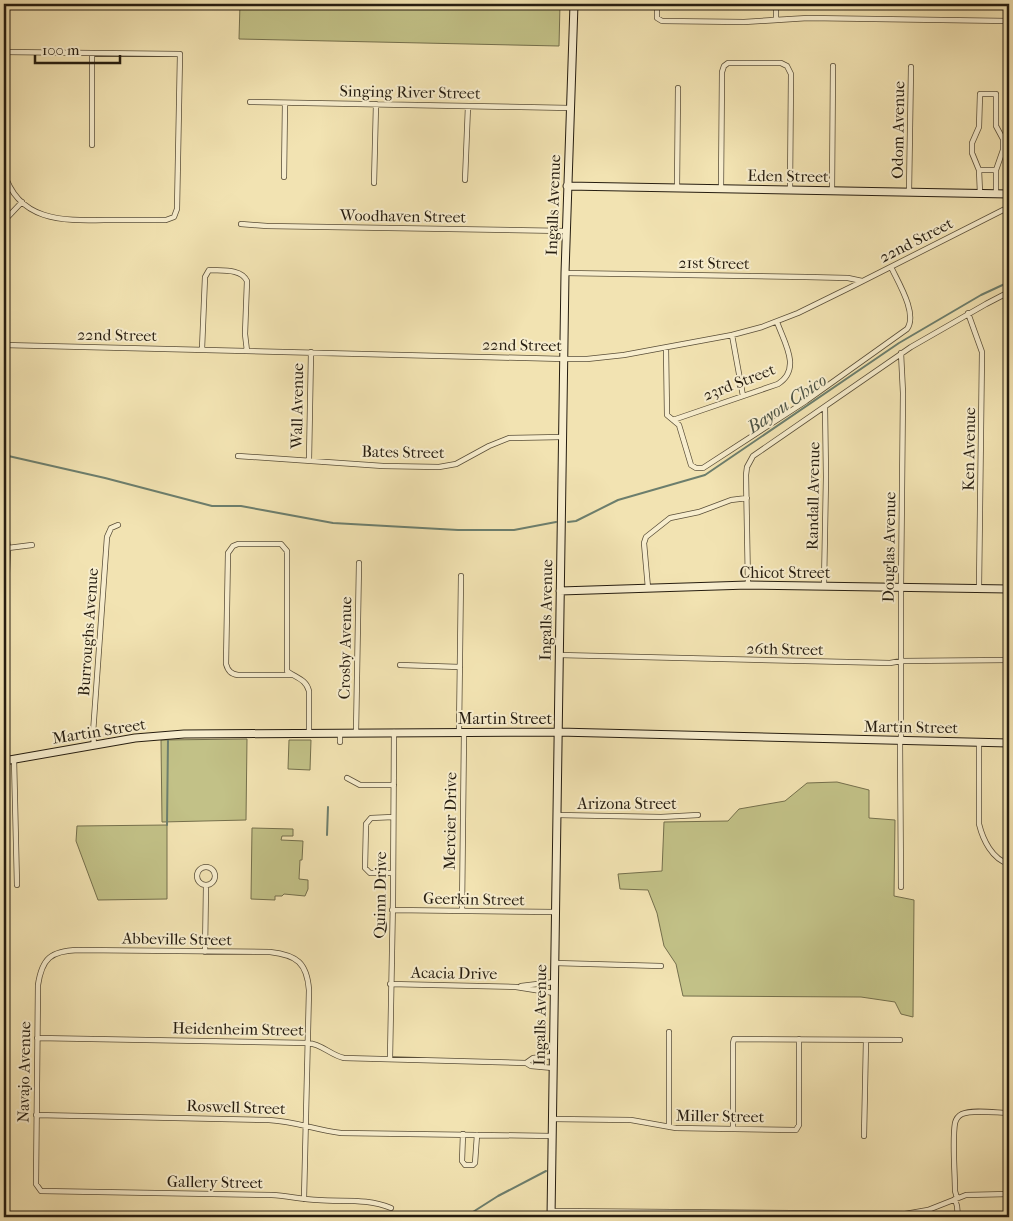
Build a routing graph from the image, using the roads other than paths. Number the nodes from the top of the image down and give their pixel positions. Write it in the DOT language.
graph roads {
  1 [pos="574,4"];
  2 [pos="656,4"];
  3 [pos="776,4"];
  4 [pos="776,19"];
  5 [pos="1009,21"];
  6 [pos="4,52"];
  7 [pos="92,53"];
  8 [pos="833,66"];
  9 [pos="911,67"];
  10 [pos="678,88"];
  11 [pos="250,102"];
  12 [pos="285,103"];
  13 [pos="376,104"];
  14 [pos="468,106"];
  15 [pos="570,108"];
  16 [pos="92,145"];
  17 [pos="979,170"];
  18 [pos="996,170"];
  19 [pos="4,172"];
  20 [pos="284,177"];
  21 [pos="465,180"];
  22 [pos="374,183"];
  23 [pos="567,186"];
  24 [pos="678,188"];
  25 [pos="721,189"];
  26 [pos="790,190"];
  27 [pos="832,191"];
  28 [pos="909,192"];
  29 [pos="980,193"];
  30 [pos="996,194"];
  31 [pos="1009,194"];
  32 [pos="22,202"];
  33 [pos="1009,209"];
  34 [pos="4,221"];
  35 [pos="241,224"];
  36 [pos="566,231"];
  37 [pos="891,267"];
  38 [pos="565,273"];
  39 [pos="862,281"];
  40 [pos="1009,292"];
  41 [pos="968,313"];
  42 [pos="776,322"];
  43 [pos="732,335"];
  44 [pos="4,346"];
  45 [pos="666,348"];
  46 [pos="202,349"];
  47 [pos="247,351"];
  48 [pos="311,352"];
  49 [pos="901,353"];
  50 [pos="564,359"];
  51 [pos="743,396"];
  52 [pos="825,407"];
  53 [pos="674,420"];
  54 [pos="562,437"];
  55 [pos="238,456"];
  56 [pos="309,460"];
  57 [pos="747,498"];
  58 [pos="118,525"];
  59 [pos="4,536"];
  60 [pos="32,544"];
  61 [pos="8,548"];
  62 [pos="359,563"];
  63 [pos="461,576"];
  64 [pos="748,585"];
  65 [pos="824,586"];
  66 [pos="900,587"];
  67 [pos="648,588"];
  68 [pos="979,588"];
  69 [pos="1009,589"];
  70 [pos="560,591"];
  71 [pos="4,648"];
  72 [pos="559,655"];
  73 [pos="1009,660"];
  74 [pos="901,661"];
  75 [pos="400,665"];
  76 [pos="460,667"];
  77 [pos="286,672"];
  78 [pos="394,732"];
  79 [pos="461,732"];
  80 [pos="558,732"];
  81 [pos="309,733"];
  82 [pos="340,733"];
  83 [pos="356,733"];
  84 [pos="901,740"];
  85 [pos="340,742"];
  86 [pos="979,742"];
  87 [pos="1009,743"];
  88 [pos="94,745"];
  89 [pos="14,759"];
  90 [pos="4,761"];
  91 [pos="347,778"];
  92 [pos="394,785"];
  93 [pos="698,814"];
  94 [pos="557,815"];
  95 [pos="393,816"];
  96 [pos="1009,864"];
  97 [pos="393,873"];
  98 [pos="17,885"];
  99 [pos="206,886"];
  100 [pos="901,887"];
  101 [pos="392,910"];
  102 [pos="462,911"];
  103 [pos="556,912"];
  104 [pos="204,952"];
  105 [pos="49,957"];
  106 [pos="554,963"];
  107 [pos="662,966"];
  108 [pos="554,982"];
  109 [pos="390,984"];
  110 [pos="516,987"];
  111 [pos="554,992"];
  112 [pos="669,1032"];
  113 [pos="37,1038"];
  114 [pos="799,1039"];
  115 [pos="866,1040"];
  116 [pos="900,1040"];
  117 [pos="308,1043"];
  118 [pos="553,1056"];
  119 [pos="390,1059"];
  120 [pos="526,1062"];
  121 [pos="553,1068"];
  122 [pos="1009,1113"];
  123 [pos="36,1116"];
  124 [pos="552,1119"];
  125 [pos="307,1127"];
  126 [pos="669,1127"];
  127 [pos="733,1129"];
  128 [pos="463,1134"];
  129 [pos="477,1135"];
  130 [pos="552,1136"];
  131 [pos="864,1136"];
  132 [pos="39,1189"];
  133 [pos="1009,1194"];
  134 [pos="304,1199"];
  135 [pos="956,1199"];
  136 [pos="391,1208"];
  137 [pos="551,1214"];
  138 [pos="905,1215"];
  139 [pos="958,1217"];
  1 -- 15 [label="main road, Ingalls Avenue"];
  2 -- 4 [label="street"];
  3 -- 4 [label="street"];
  4 -- 5 [label="street"];
  6 -- 7 [label="street"];
  7 -- 16 [label="street"];
  7 -- 32 [label="street"];
  8 -- 27 [label="street"];
  9 -- 28 [label="street, Odom Avenue"];
  10 -- 24 [label="street"];
  11 -- 12 [label="street, Singing River Street"];
  12 -- 13 [label="street, Singing River Street"];
  12 -- 20 [label="street"];
  13 -- 14 [label="street, Singing River Street"];
  13 -- 22 [label="street"];
  14 -- 15 [label="street, Singing River Street"];
  14 -- 21 [label="street"];
  15 -- 23 [label="main road, Ingalls Avenue"];
  17 -- 18 [label="street"];
  17 -- 18 [label="street"];
  17 -- 29 [label="street"];
  18 -- 30 [label="street"];
  19 -- 32 [label="street"];
  23 -- 24 [label="main road, Eden Street"];
  23 -- 36 [label="main road, Ingalls Avenue"];
  24 -- 25 [label="main road, Eden Street"];
  25 -- 26 [label="main road, Eden Street"];
  25 -- 26 [label="street"];
  26 -- 27 [label="main road, Eden Street"];
  27 -- 28 [label="main road, Eden Street"];
  28 -- 29 [label="main road, Eden Street"];
  29 -- 30 [label="main road, Eden Street"];
  30 -- 31 [label="main road, Eden Street"];
  32 -- 34 [label="street"];
  33 -- 37 [label="street, 22nd Street"];
  35 -- 36 [label="street, Woodhaven Street"];
  36 -- 38 [label="main road, Ingalls Avenue"];
  37 -- 39 [label="street, 22nd Street"];
  37 -- 53 [label="street"];
  38 -- 39 [label="street, 21st Street"];
  38 -- 50 [label="main road, Ingalls Avenue"];
  39 -- 42 [label="street, 22nd Street"];
  40 -- 41 [label="street"];
  41 -- 49 [label="street"];
  41 -- 68 [label="street, Ken Avenue"];
  42 -- 43 [label="street, 22nd Street"];
  42 -- 51 [label="street, 23rd Street"];
  43 -- 45 [label="street, 22nd Street"];
  43 -- 51 [label="street"];
  44 -- 46 [label="street, 22nd Street"];
  45 -- 50 [label="street, 22nd Street"];
  45 -- 53 [label="street"];
  46 -- 47 [label="street, 22nd Street"];
  46 -- 47 [label="street"];
  47 -- 48 [label="street, 22nd Street"];
  48 -- 50 [label="street, 22nd Street"];
  48 -- 56 [label="street, Wall Avenue"];
  49 -- 52 [label="street"];
  49 -- 66 [label="street, Douglas Avenue"];
  50 -- 54 [label="main road, Ingalls Avenue"];
  51 -- 53 [label="street, 23rd Street"];
  52 -- 57 [label="street"];
  52 -- 65 [label="street, Randall Avenue"];
  54 -- 56 [label="street, Bates Street"];
  54 -- 70 [label="main road, Ingalls Avenue"];
  55 -- 56 [label="street, Bates Street"];
  57 -- 64 [label="street"];
  57 -- 67 [label="street"];
  58 -- 88 [label="street, Burroughs Avenue"];
  59 -- 61 [label="street"];
  60 -- 61 [label="street"];
  61 -- 71 [label="street"];
  62 -- 83 [label="street, Crosby Avenue"];
  63 -- 76 [label="street, Mercier Drive"];
  64 -- 65 [label="main road, Chicot Street"];
  64 -- 67 [label="main road, Chicot Street"];
  65 -- 66 [label="main road, Chicot Street"];
  66 -- 68 [label="main road, Chicot Street"];
  66 -- 74 [label="street, Douglas Avenue"];
  67 -- 70 [label="main road, Chicot Street"];
  68 -- 69 [label="main road, Chicot Street"];
  70 -- 72 [label="main road, Ingalls Avenue"];
  72 -- 74 [label="street, 26th Street"];
  72 -- 80 [label="main road, Ingalls Avenue"];
  73 -- 74 [label="street, 26th Street"];
  74 -- 84 [label="street, Douglas Avenue"];
  75 -- 76 [label="street"];
  76 -- 79 [label="street, Mercier Drive"];
  77 -- 77 [label="street"];
  77 -- 81 [label="street"];
  78 -- 79 [label="main road, Martin Street"];
  78 -- 83 [label="main road, Martin Street"];
  78 -- 92 [label="street, Quinn Drive"];
  79 -- 80 [label="main road, Martin Street"];
  79 -- 102 [label="street, Mercier Drive"];
  80 -- 84 [label="main road, Martin Street"];
  80 -- 94 [label="main road, Ingalls Avenue"];
  81 -- 82 [label="main road, Martin Street"];
  81 -- 88 [label="main road, Martin Street"];
  82 -- 83 [label="main road, Martin Street"];
  82 -- 85 [label="street"];
  84 -- 86 [label="main road, Martin Street"];
  84 -- 100 [label="street, Douglas Avenue"];
  86 -- 87 [label="main road, Martin Street"];
  86 -- 96 [label="street"];
  88 -- 89 [label="main road, Martin Street"];
  89 -- 90 [label="main road, Martin Street"];
  89 -- 98 [label="street"];
  91 -- 92 [label="street"];
  92 -- 95 [label="street, Quinn Drive"];
  93 -- 94 [label="street, Arizona Street"];
  94 -- 103 [label="main road, Ingalls Avenue"];
  95 -- 97 [label="street, Quinn Drive"];
  95 -- 97 [label="street"];
  97 -- 101 [label="street, Quinn Drive"];
  99 -- 99 [label="street"];
  99 -- 104 [label="street"];
  101 -- 102 [label="street, Geerkin Street"];
  101 -- 109 [label="street, Quinn Drive"];
  102 -- 103 [label="street, Geerkin Street"];
  103 -- 106 [label="main road, Ingalls Avenue"];
  104 -- 105 [label="street, Abbeville Street"];
  104 -- 117 [label="street, Abbeville Street"];
  105 -- 113 [label="street, Navajo Avenue"];
  106 -- 107 [label="street"];
  106 -- 108 [label="main road, Ingalls Avenue"];
  108 -- 110 [label="street, Acacia Drive"];
  108 -- 111 [label="main road, Ingalls Avenue"];
  109 -- 110 [label="street, Acacia Drive"];
  109 -- 119 [label="street, Quinn Drive"];
  110 -- 111 [label="street, Acacia Drive"];
  111 -- 118 [label="main road, Ingalls Avenue"];
  112 -- 126 [label="street"];
  113 -- 117 [label="street, Heidenheim Street"];
  113 -- 123 [label="street, Navajo Avenue"];
  114 -- 115 [label="street"];
  114 -- 127 [label="street, Miller Street"];
  114 -- 127 [label="street"];
  115 -- 116 [label="street"];
  115 -- 131 [label="street"];
  117 -- 119 [label="street, Heidenheim Street"];
  117 -- 125 [label="street"];
  118 -- 120 [label="street"];
  118 -- 121 [label="main road, Ingalls Avenue"];
  119 -- 120 [label="street, Heidenheim Street"];
  120 -- 121 [label="street, Heidenheim Street"];
  121 -- 124 [label="main road, Ingalls Avenue"];
  122 -- 135 [label="street"];
  123 -- 125 [label="street, Roswell Street"];
  123 -- 132 [label="street, Navajo Avenue"];
  124 -- 126 [label="street, Miller Street"];
  124 -- 130 [label="main road, Ingalls Avenue"];
  125 -- 128 [label="street, Roswell Street"];
  125 -- 134 [label="street"];
  126 -- 127 [label="street, Miller Street"];
  128 -- 129 [label="street, Roswell Street"];
  128 -- 129 [label="street"];
  129 -- 130 [label="street, Roswell Street"];
  130 -- 137 [label="main road, Ingalls Avenue"];
  132 -- 134 [label="street, Gallery Street"];
  133 -- 135 [label="street"];
  134 -- 136 [label="street, Gallery Street"];
  135 -- 138 [label="street"];
  135 -- 139 [label="street"];
  137 -- 138 [label="street"];
}
